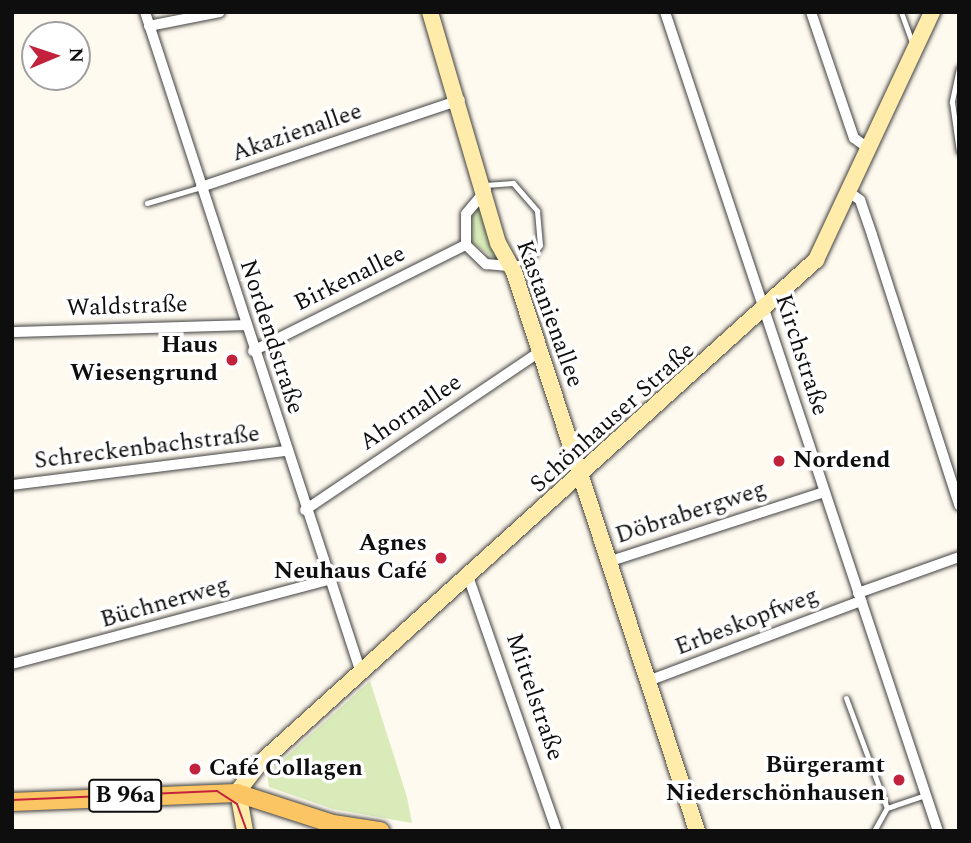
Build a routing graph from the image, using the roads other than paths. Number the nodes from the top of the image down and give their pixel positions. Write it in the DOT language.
graph roads {
  1 [pos="145,12"];
  2 [pos="220,12"];
  3 [pos="430,12"];
  4 [pos="665,12"];
  5 [pos="811,12"];
  6 [pos="901,12"];
  7 [pos="932,12"];
  8 [pos="149,26"];
  9 [pos="914,50"];
  10 [pos="959,68"];
  11 [pos="460,100"];
  12 [pos="869,149"];
  13 [pos="959,152"];
  14 [pos="201,187"];
  15 [pos="486,187"];
  16 [pos="849,192"];
  17 [pos="147,203"];
  18 [pos="466,245"];
  19 [pos="511,266"];
  20 [pos="765,311"];
  21 [pos="244,325"];
  22 [pos="12,331"];
  23 [pos="253,351"];
  24 [pos="541,351"];
  25 [pos="286,451"];
  26 [pos="582,477"];
  27 [pos="12,485"];
  28 [pos="824,492"];
  29 [pos="959,505"];
  30 [pos="305,510"];
  31 [pos="959,557"];
  32 [pos="611,561"];
  33 [pos="469,579"];
  34 [pos="327,580"];
  35 [pos="860,597"];
  36 [pos="12,664"];
  37 [pos="361,673"];
  38 [pos="648,681"];
  39 [pos="846,698"];
  40 [pos="237,793"];
  41 [pos="926,795"];
  42 [pos="12,802"];
  43 [pos="887,808"];
  44 [pos="245,831"];
  45 [pos="380,831"];
  46 [pos="558,831"];
  47 [pos="697,831"];
  48 [pos="874,831"];
  49 [pos="938,831"];
  1 -- 8 [label="street, Nordendstraße"];
  2 -- 8 [label="street"];
  3 -- 11 [label="street, Kastanienallee"];
  4 -- 20 [label="street, Kirchstraße"];
  5 -- 12 [label="street"];
  6 -- 9 [label="lane"];
  7 -- 9 [label="street, Schönhauser Straße"];
  8 -- 14 [label="street, Nordendstraße"];
  9 -- 12 [label="street, Schönhauser Straße"];
  10 -- 13 [label="lane"];
  11 -- 14 [label="street, Akazienallee"];
  11 -- 15 [label="street, Kastanienallee"];
  12 -- 16 [label="street, Schönhauser Straße"];
  14 -- 17 [label="lane, Akazienallee"];
  14 -- 21 [label="street, Nordendstraße"];
  15 -- 18 [label="street"];
  15 -- 19 [label="street, Kastanienallee"];
  15 -- 19 [label="lane"];
  16 -- 20 [label="street, Schönhauser Straße"];
  16 -- 29 [label="street"];
  18 -- 19 [label="street"];
  18 -- 23 [label="street, Birkenallee"];
  19 -- 24 [label="street, Kastanienallee"];
  20 -- 26 [label="street, Schönhauser Straße"];
  20 -- 28 [label="street, Kirchstraße"];
  21 -- 22 [label="street, Waldstraße"];
  21 -- 23 [label="street, Nordendstraße"];
  23 -- 25 [label="street, Nordendstraße"];
  24 -- 26 [label="street, Kastanienallee"];
  24 -- 30 [label="street, Ahornallee"];
  25 -- 27 [label="street, Schreckenbachstraße"];
  25 -- 30 [label="street, Nordendstraße"];
  26 -- 32 [label="street, Kastanienallee"];
  26 -- 33 [label="street, Schönhauser Straße"];
  28 -- 32 [label="street, Döbrabergweg"];
  28 -- 35 [label="street, Kirchstraße"];
  30 -- 34 [label="street, Nordendstraße"];
  31 -- 35 [label="street, Erbeskopfweg"];
  32 -- 38 [label="street, Kastanienallee"];
  33 -- 37 [label="street, Schönhauser Straße"];
  33 -- 46 [label="street, Mittelstraße"];
  34 -- 36 [label="street, Büchnerweg"];
  34 -- 37 [label="street, Nordendstraße"];
  35 -- 38 [label="street, Erbeskopfweg"];
  35 -- 41 [label="street, Kirchstraße"];
  37 -- 40 [label="street, Schönhauser Straße"];
  38 -- 47 [label="street, Kastanienallee"];
  39 -- 43 [label="lane"];
  40 -- 42 [label="main road, B 96a"];
  40 -- 44 [label="street"];
  40 -- 45 [label="main road, B 96a"];
  41 -- 43 [label="lane"];
  41 -- 49 [label="street, Kirchstraße"];
  43 -- 48 [label="lane"];
}
